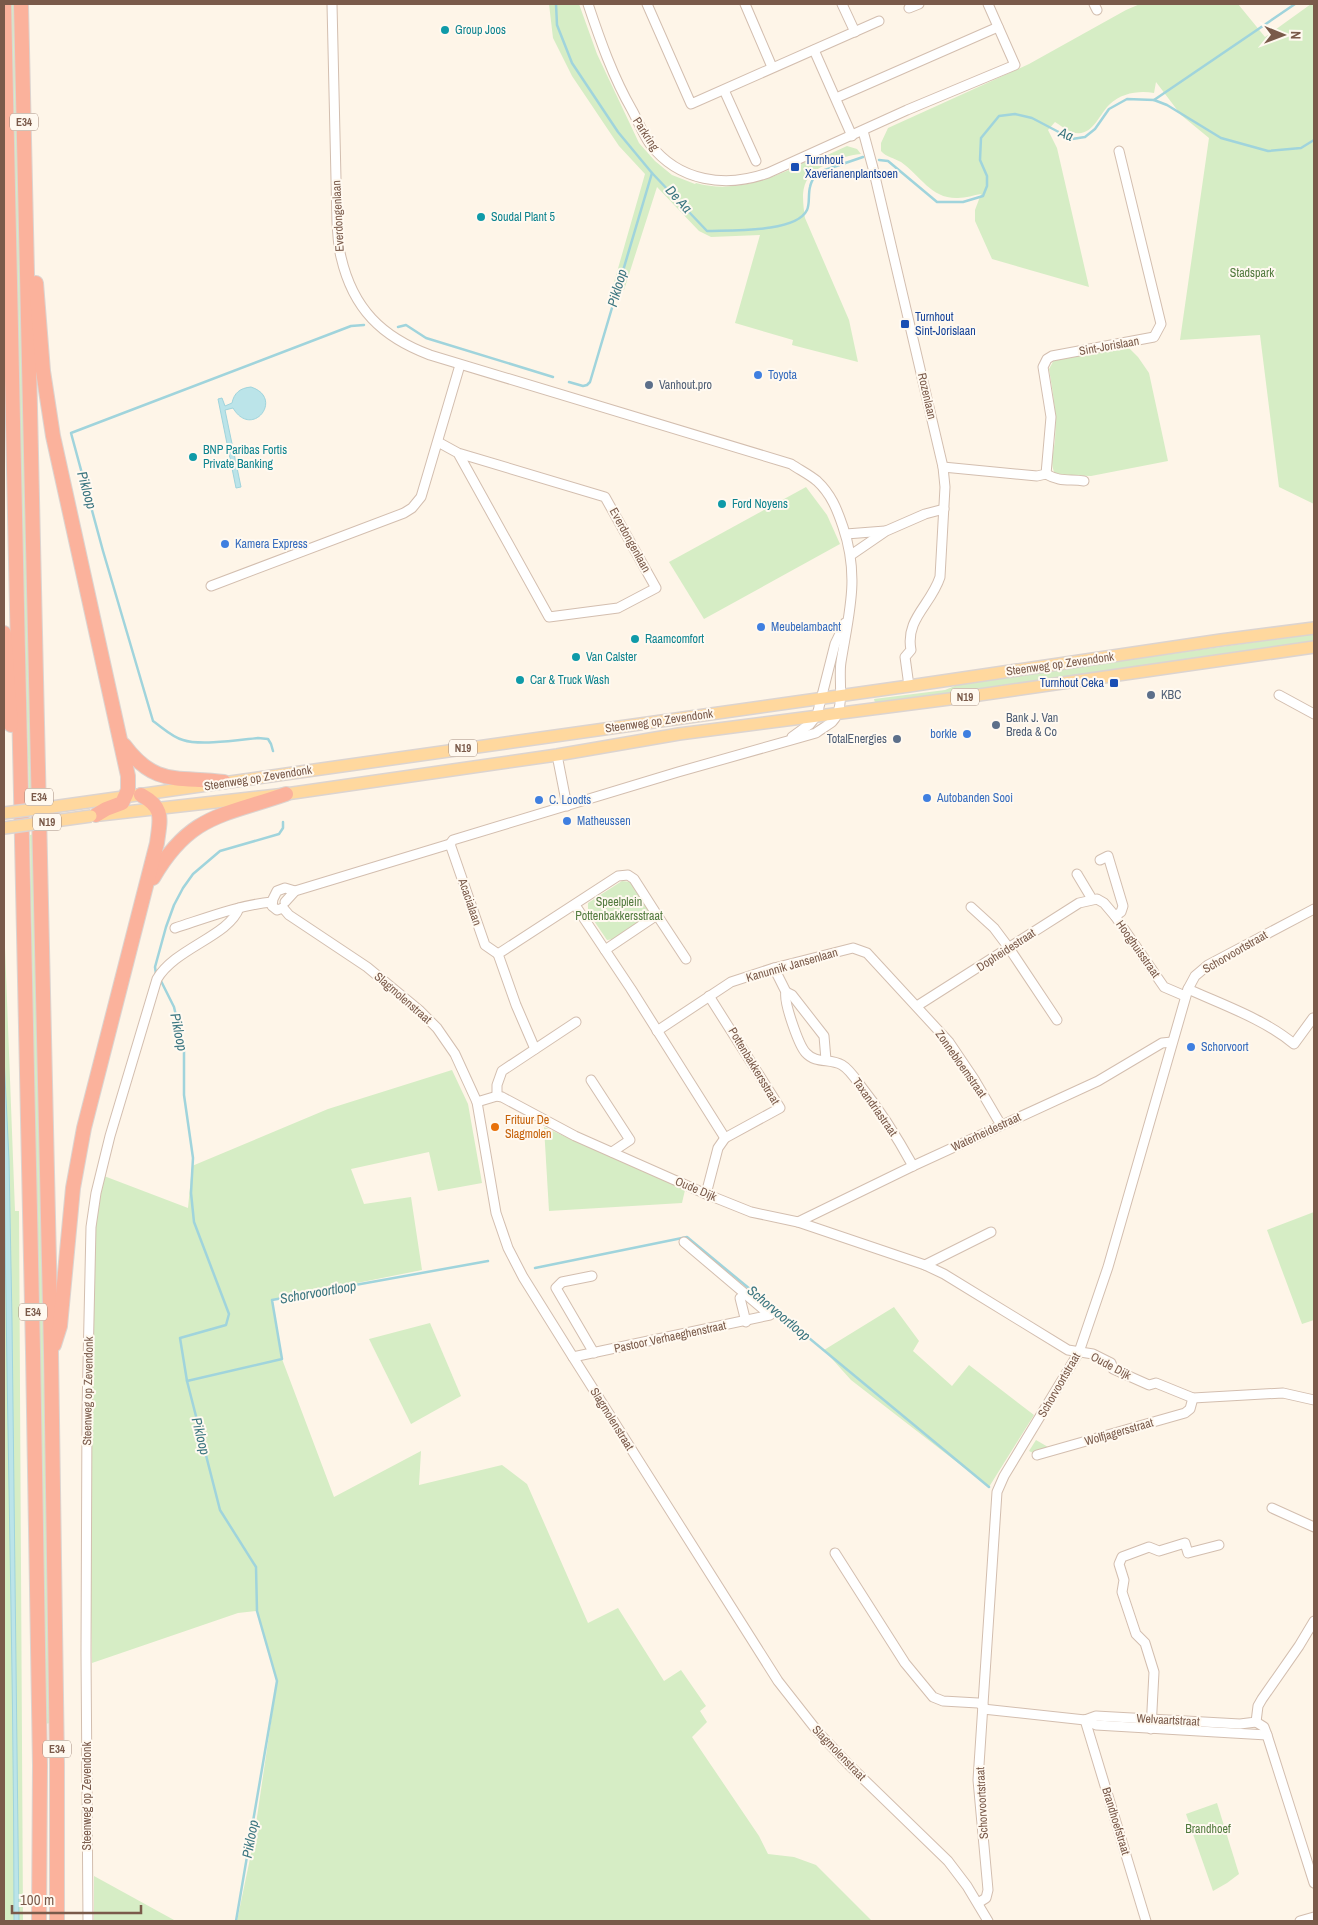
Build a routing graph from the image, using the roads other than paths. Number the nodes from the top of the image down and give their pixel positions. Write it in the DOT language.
graph roads {
  1 [pos="4,4"];
  2 [pos="21,4"];
  3 [pos="332,4"];
  4 [pos="588,4"];
  5 [pos="647,4"];
  6 [pos="745,4"];
  7 [pos="842,4"];
  8 [pos="919,4"];
  9 [pos="988,4"];
  10 [pos="909,8"];
  11 [pos="880,21"];
  12 [pos="998,27"];
  13 [pos="854,32"];
  14 [pos="814,50"];
  15 [pos="772,68"];
  16 [pos="724,90"];
  17 [pos="836,98"];
  18 [pos="863,131"];
  19 [pos="5,136"];
  20 [pos="852,136"];
  21 [pos="1119,150"];
  22 [pos="756,161"];
  23 [pos="26,241"];
  24 [pos="460,364"];
  25 [pos="438,442"];
  26 [pos="458,453"];
  27 [pos="944,467"];
  28 [pos="1046,474"];
  29 [pos="1084,481"];
  30 [pos="944,508"];
  31 [pos="886,531"];
  32 [pos="846,534"];
  33 [pos="851,555"];
  34 [pos="211,586"];
  35 [pos="850,612"];
  36 [pos="1314,628"];
  37 [pos="4,633"];
  38 [pos="1314,647"];
  39 [pos="909,686"];
  40 [pos="840,695"];
  41 [pos="1279,695"];
  42 [pos="820,698"];
  43 [pos="838,712"];
  44 [pos="1314,714"];
  45 [pos="817,715"];
  46 [pos="788,740"];
  47 [pos="122,741"];
  48 [pos="557,755"];
  49 [pos="21,770"];
  50 [pos="224,782"];
  51 [pos="286,794"];
  52 [pos="141,795"];
  53 [pos="126,797"];
  54 [pos="567,806"];
  55 [pos="158,808"];
  56 [pos="4,813"];
  57 [pos="93,816"];
  58 [pos="4,828"];
  59 [pos="450,844"];
  60 [pos="1100,860"];
  61 [pos="1077,874"];
  62 [pos="146,889"];
  63 [pos="295,891"];
  64 [pos="1094,899"];
  65 [pos="273,900"];
  66 [pos="284,905"];
  67 [pos="575,905"];
  68 [pos="971,907"];
  69 [pos="240,908"];
  70 [pos="1314,909"];
  71 [pos="657,915"];
  72 [pos="1115,916"];
  73 [pos="175,928"];
  74 [pos="1009,948"];
  75 [pos="605,950"];
  76 [pos="498,954"];
  77 [pos="686,959"];
  78 [pos="774,968"];
  79 [pos="786,992"];
  80 [pos="1187,993"];
  81 [pos="710,996"];
  82 [pos="917,1006"];
  83 [pos="1314,1019"];
  84 [pos="1057,1020"];
  85 [pos="576,1022"];
  86 [pos="657,1031"];
  87 [pos="1172,1042"];
  88 [pos="535,1049"];
  89 [pos="826,1060"];
  90 [pos="591,1080"];
  91 [pos="497,1096"];
  92 [pos="477,1102"];
  93 [pos="1001,1125"];
  94 [pos="724,1138"];
  95 [pos="612,1152"];
  96 [pos="913,1166"];
  97 [pos="706,1194"];
  98 [pos="798,1222"];
  99 [pos="991,1232"];
  100 [pos="684,1242"];
  101 [pos="925,1265"];
  102 [pos="592,1276"];
  103 [pos="740,1298"];
  104 [pos="746,1322"];
  105 [pos="51,1352"];
  106 [pos="1079,1352"];
  107 [pos="594,1353"];
  108 [pos="573,1357"];
  109 [pos="1193,1398"];
  110 [pos="1314,1400"];
  111 [pos="1037,1456"];
  112 [pos="1272,1508"];
  113 [pos="1314,1527"];
  114 [pos="1219,1545"];
  115 [pos="835,1553"];
  116 [pos="1314,1621"];
  117 [pos="983,1707"];
  118 [pos="1152,1719"];
  119 [pos="1085,1720"];
  120 [pos="1256,1722"];
  121 [pos="1240,1724"];
  122 [pos="1152,1729"];
  123 [pos="1240,1734"];
  124 [pos="1267,1735"];
  125 [pos="1314,1883"];
  126 [pos="978,1904"];
  127 [pos="1314,1917"];
  128 [pos="39,1921"];
  129 [pos="57,1921"];
  130 [pos="88,1921"];
  131 [pos="988,1921"];
  132 [pos="1146,1921"];
  133 [pos="1300,1921"];
  1 -- 19 [label="highway, E34"];
  2 -- 23 [label="highway, E34"];
  3 -- 24 [label="street, Everdongenlaan"];
  4 -- 20 [label="street, Parkring"];
  5 -- 16 [label="street"];
  6 -- 15 [label="street"];
  7 -- 13 [label="street"];
  8 -- 10 [label="street"];
  9 -- 12 [label="street"];
  11 -- 13 [label="street"];
  12 -- 17 [label="street"];
  12 -- 18 [label="street, Parkring"];
  13 -- 14 [label="street"];
  14 -- 15 [label="street"];
  14 -- 17 [label="street"];
  15 -- 16 [label="street"];
  16 -- 22 [label="street"];
  17 -- 20 [label="street"];
  18 -- 20 [label="street, Parkring"];
  18 -- 27 [label="street, Rozenlaan"];
  19 -- 49 [label="highway, E34"];
  21 -- 28 [label="street, Sint-Jorislaan"];
  23 -- 47 [label="highway"];
  23 -- 105 [label="highway, E34"];
  24 -- 25 [label="street"];
  24 -- 32 [label="street, Everdongenlaan"];
  25 -- 26 [label="street, Everdongenlaan"];
  25 -- 34 [label="street"];
  26 -- 26 [label="street, Everdongenlaan"];
  27 -- 28 [label="street"];
  27 -- 30 [label="street, Rozenlaan"];
  28 -- 29 [label="street"];
  30 -- 31 [label="street"];
  30 -- 39 [label="street, Rozenlaan"];
  31 -- 32 [label="street"];
  31 -- 33 [label="street"];
  32 -- 33 [label="street, Everdongenlaan"];
  33 -- 35 [label="street, Everdongenlaan"];
  35 -- 40 [label="street, Everdongenlaan"];
  35 -- 42 [label="street, Everdongenlaan"];
  36 -- 39 [label="main road, Steenweg op Zevendonk / N19"];
  37 -- 49 [label="highway"];
  38 -- 43 [label="main road, Steenweg op Zevendonk / N19"];
  39 -- 40 [label="main road, Steenweg op Zevendonk / N19"];
  40 -- 42 [label="main road, Steenweg op Zevendonk / N19"];
  40 -- 43 [label="street, Everdongenlaan"];
  41 -- 44 [label="street"];
  42 -- 45 [label="street, Everdongenlaan"];
  42 -- 50 [label="main road, Steenweg op Zevendonk / N19"];
  43 -- 45 [label="main road, Steenweg op Zevendonk / N19"];
  43 -- 46 [label="street"];
  45 -- 46 [label="street"];
  45 -- 48 [label="main road, Steenweg op Zevendonk / N19"];
  46 -- 54 [label="street"];
  47 -- 50 [label="highway"];
  47 -- 53 [label="highway"];
  48 -- 51 [label="main road, Steenweg op Zevendonk / N19"];
  48 -- 54 [label="street"];
  49 -- 128 [label="highway, E34"];
  50 -- 52 [label="main road, Steenweg op Zevendonk / N19"];
  51 -- 55 [label="main road, Steenweg op Zevendonk / N19"];
  51 -- 62 [label="highway"];
  52 -- 53 [label="main road, Steenweg op Zevendonk / N19"];
  52 -- 55 [label="highway"];
  53 -- 56 [label="main road, Steenweg op Zevendonk / N19, bridge"];
  53 -- 57 [label="highway"];
  54 -- 59 [label="street"];
  55 -- 57 [label="main road, Steenweg op Zevendonk / N19"];
  55 -- 62 [label="highway"];
  57 -- 58 [label="main road, Steenweg op Zevendonk / N19, bridge"];
  59 -- 63 [label="street"];
  59 -- 76 [label="street, Acacialaan"];
  60 -- 72 [label="street, Hooghuisstraat"];
  61 -- 64 [label="street, Hooghuisstraat"];
  62 -- 105 [label="highway"];
  63 -- 65 [label="street"];
  63 -- 66 [label="street"];
  64 -- 72 [label="street, Hooghuisstraat"];
  64 -- 74 [label="street, Dopheidestraat"];
  65 -- 66 [label="street"];
  65 -- 69 [label="street"];
  66 -- 92 [label="street, Slagmolenstraat"];
  67 -- 71 [label="street"];
  67 -- 75 [label="street"];
  67 -- 76 [label="street"];
  68 -- 74 [label="street"];
  69 -- 73 [label="street"];
  69 -- 130 [label="street, Steenweg op Zevendonk"];
  70 -- 80 [label="street, Schorvoortstraat"];
  71 -- 75 [label="street"];
  71 -- 77 [label="street"];
  72 -- 80 [label="street, Hooghuisstraat"];
  74 -- 82 [label="street, Dopheidestraat"];
  74 -- 84 [label="street"];
  75 -- 86 [label="street"];
  76 -- 88 [label="street, Acacialaan"];
  78 -- 79 [label="street, Taxandriastraat"];
  78 -- 81 [label="street, Kanunnik Jansenlaan"];
  78 -- 82 [label="street, Kanunnik Jansenlaan"];
  79 -- 89 [label="street, Taxandriastraat"];
  79 -- 89 [label="street, Taxandriastraat"];
  80 -- 83 [label="street, Hooghuisstraat"];
  80 -- 87 [label="street, Schorvoortstraat"];
  81 -- 86 [label="street, Kanunnik Jansenlaan"];
  81 -- 94 [label="street, Pottenbakkersstraat"];
  82 -- 93 [label="street, Zonnebloemstraat"];
  85 -- 88 [label="street"];
  86 -- 94 [label="street"];
  87 -- 93 [label="street, Waterheidestraat"];
  87 -- 106 [label="street, Schorvoortstraat"];
  88 -- 91 [label="street"];
  89 -- 96 [label="street, Taxandriastraat"];
  90 -- 95 [label="street"];
  91 -- 92 [label="street"];
  91 -- 95 [label="street, Oude Dijk"];
  92 -- 108 [label="street, Slagmolenstraat"];
  93 -- 96 [label="street, Waterheidestraat"];
  94 -- 97 [label="street"];
  95 -- 97 [label="street, Oude Dijk"];
  96 -- 98 [label="street, Waterheidestraat"];
  97 -- 98 [label="street, Oude Dijk"];
  98 -- 101 [label="street, Oude Dijk"];
  99 -- 101 [label="street"];
  100 -- 104 [label="street, Pastoor Verhaeghenstraat"];
  101 -- 106 [label="street, Oude Dijk"];
  102 -- 107 [label="street"];
  103 -- 104 [label="street"];
  104 -- 107 [label="street, Pastoor Verhaeghenstraat"];
  105 -- 129 [label="highway, E34"];
  106 -- 109 [label="street, Oude Dijk"];
  106 -- 117 [label="street, Schorvoortstraat"];
  107 -- 108 [label="street, Pastoor Verhaeghenstraat"];
  108 -- 126 [label="street, Slagmolenstraat"];
  109 -- 110 [label="street, Oude Dijk"];
  109 -- 111 [label="street, Wolfjagersstraat"];
  112 -- 113 [label="street"];
  114 -- 118 [label="street"];
  115 -- 117 [label="street, Welvaartstraat"];
  116 -- 120 [label="street"];
  117 -- 119 [label="street, Welvaartstraat"];
  117 -- 126 [label="street, Schorvoortstraat"];
  118 -- 119 [label="street, Welvaartstraat"];
  118 -- 121 [label="street, Welvaartstraat"];
  118 -- 122 [label="street"];
  119 -- 122 [label="street, Welvaartstraat"];
  119 -- 132 [label="street, Brandhoefstraat"];
  120 -- 121 [label="street, Welvaartstraat"];
  120 -- 124 [label="street"];
  121 -- 123 [label="street"];
  122 -- 123 [label="street, Welvaartstraat"];
  123 -- 124 [label="street, Welvaartstraat"];
  124 -- 125 [label="street"];
  126 -- 131 [label="street, Slagmolenstraat"];
  127 -- 133 [label="street"];
}
